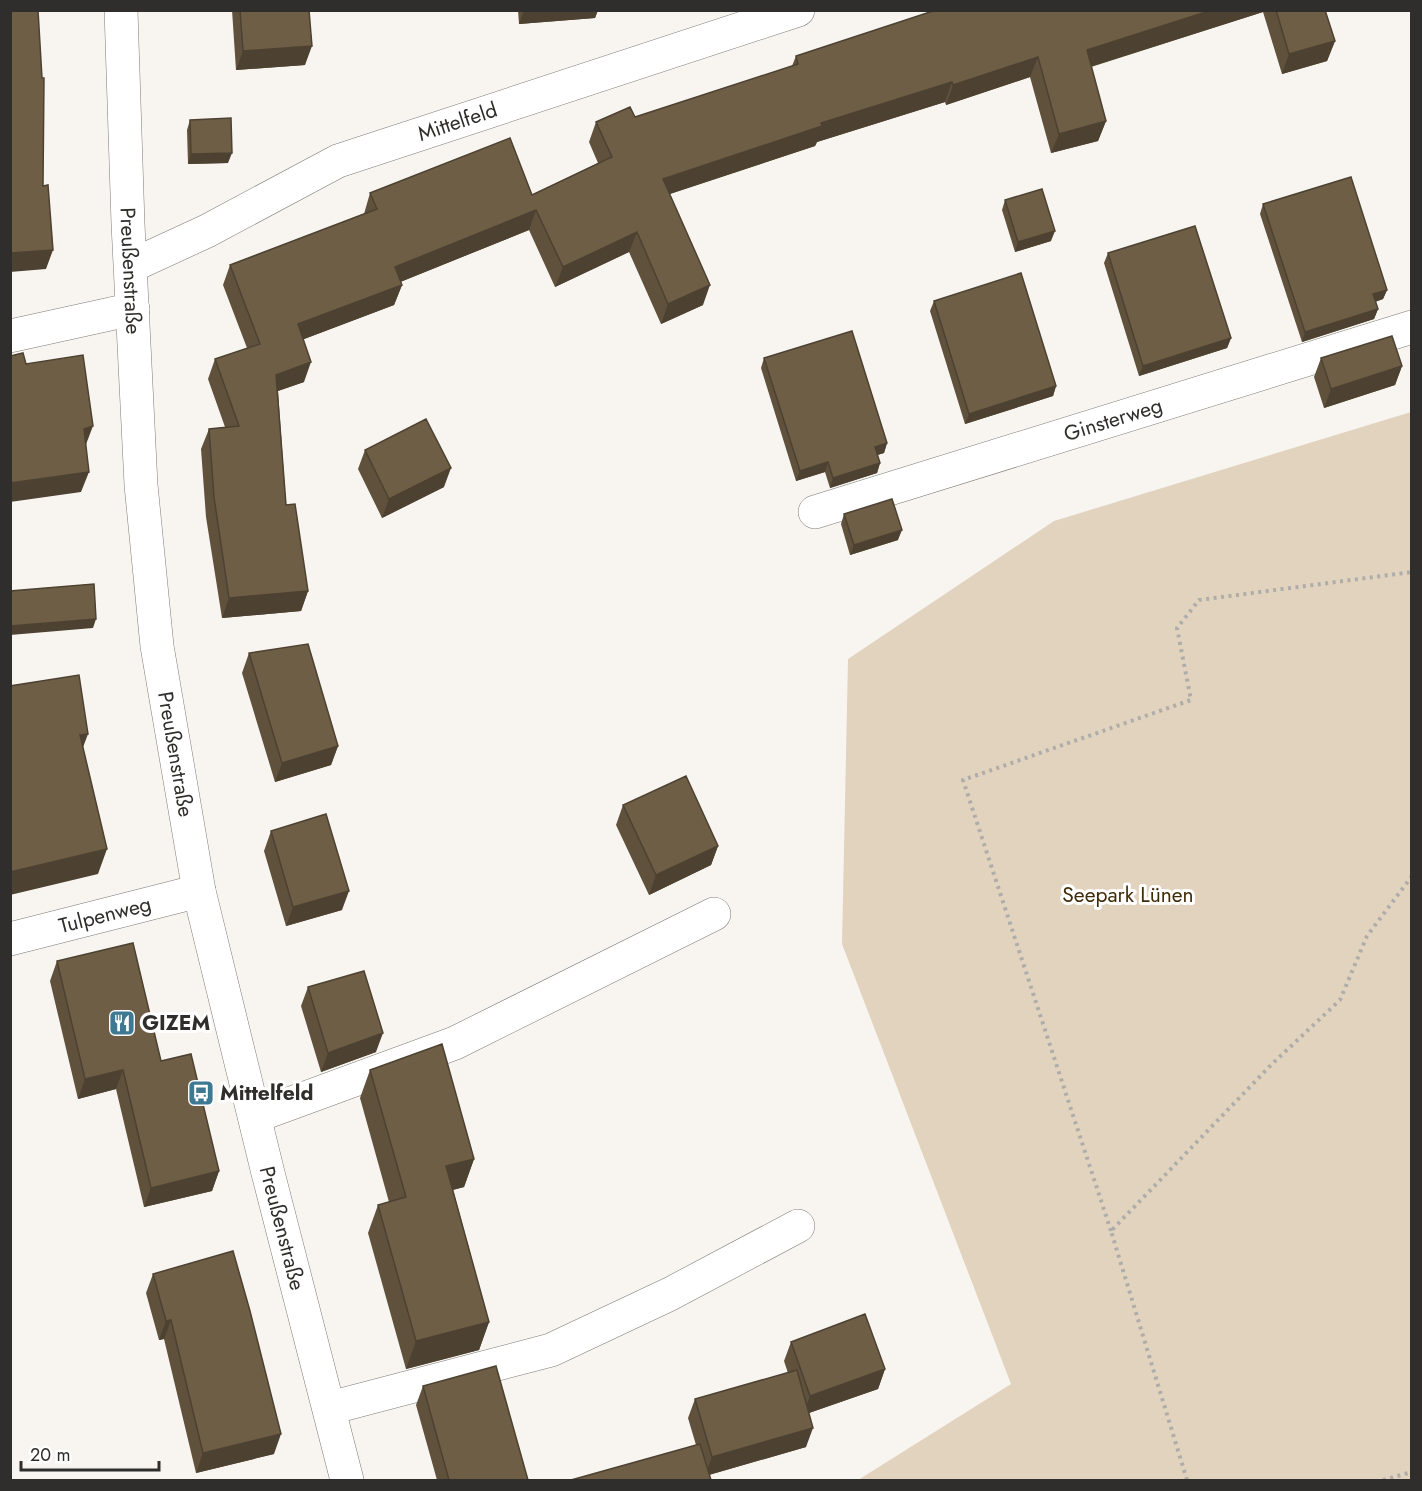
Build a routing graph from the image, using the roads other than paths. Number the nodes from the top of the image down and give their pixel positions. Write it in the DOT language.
graph roads {
  1 [pos="121,10"];
  2 [pos="798,10"];
  3 [pos="131,266"];
  4 [pos="133,309"];
  5 [pos="1412,327"];
  6 [pos="10,336"];
  7 [pos="815,512"];
  8 [pos="199,891"];
  9 [pos="714,914"];
  10 [pos="10,939"];
  11 [pos="256,1116"];
  12 [pos="798,1226"];
  13 [pos="330,1408"];
  14 [pos="347,1480"];
  1 -- 3 [label="street, Preußenstraße"];
  2 -- 3 [label="street, Mittelfeld"];
  3 -- 4 [label="street, Preußenstraße"];
  4 -- 6 [label="street"];
  4 -- 8 [label="street, Preußenstraße"];
  5 -- 7 [label="street, Ginsterweg"];
  8 -- 10 [label="street, Tulpenweg"];
  8 -- 11 [label="street, Preußenstraße"];
  9 -- 11 [label="street"];
  11 -- 13 [label="street, Preußenstraße"];
  12 -- 13 [label="street"];
  13 -- 14 [label="street, Preußenstraße"];
}
